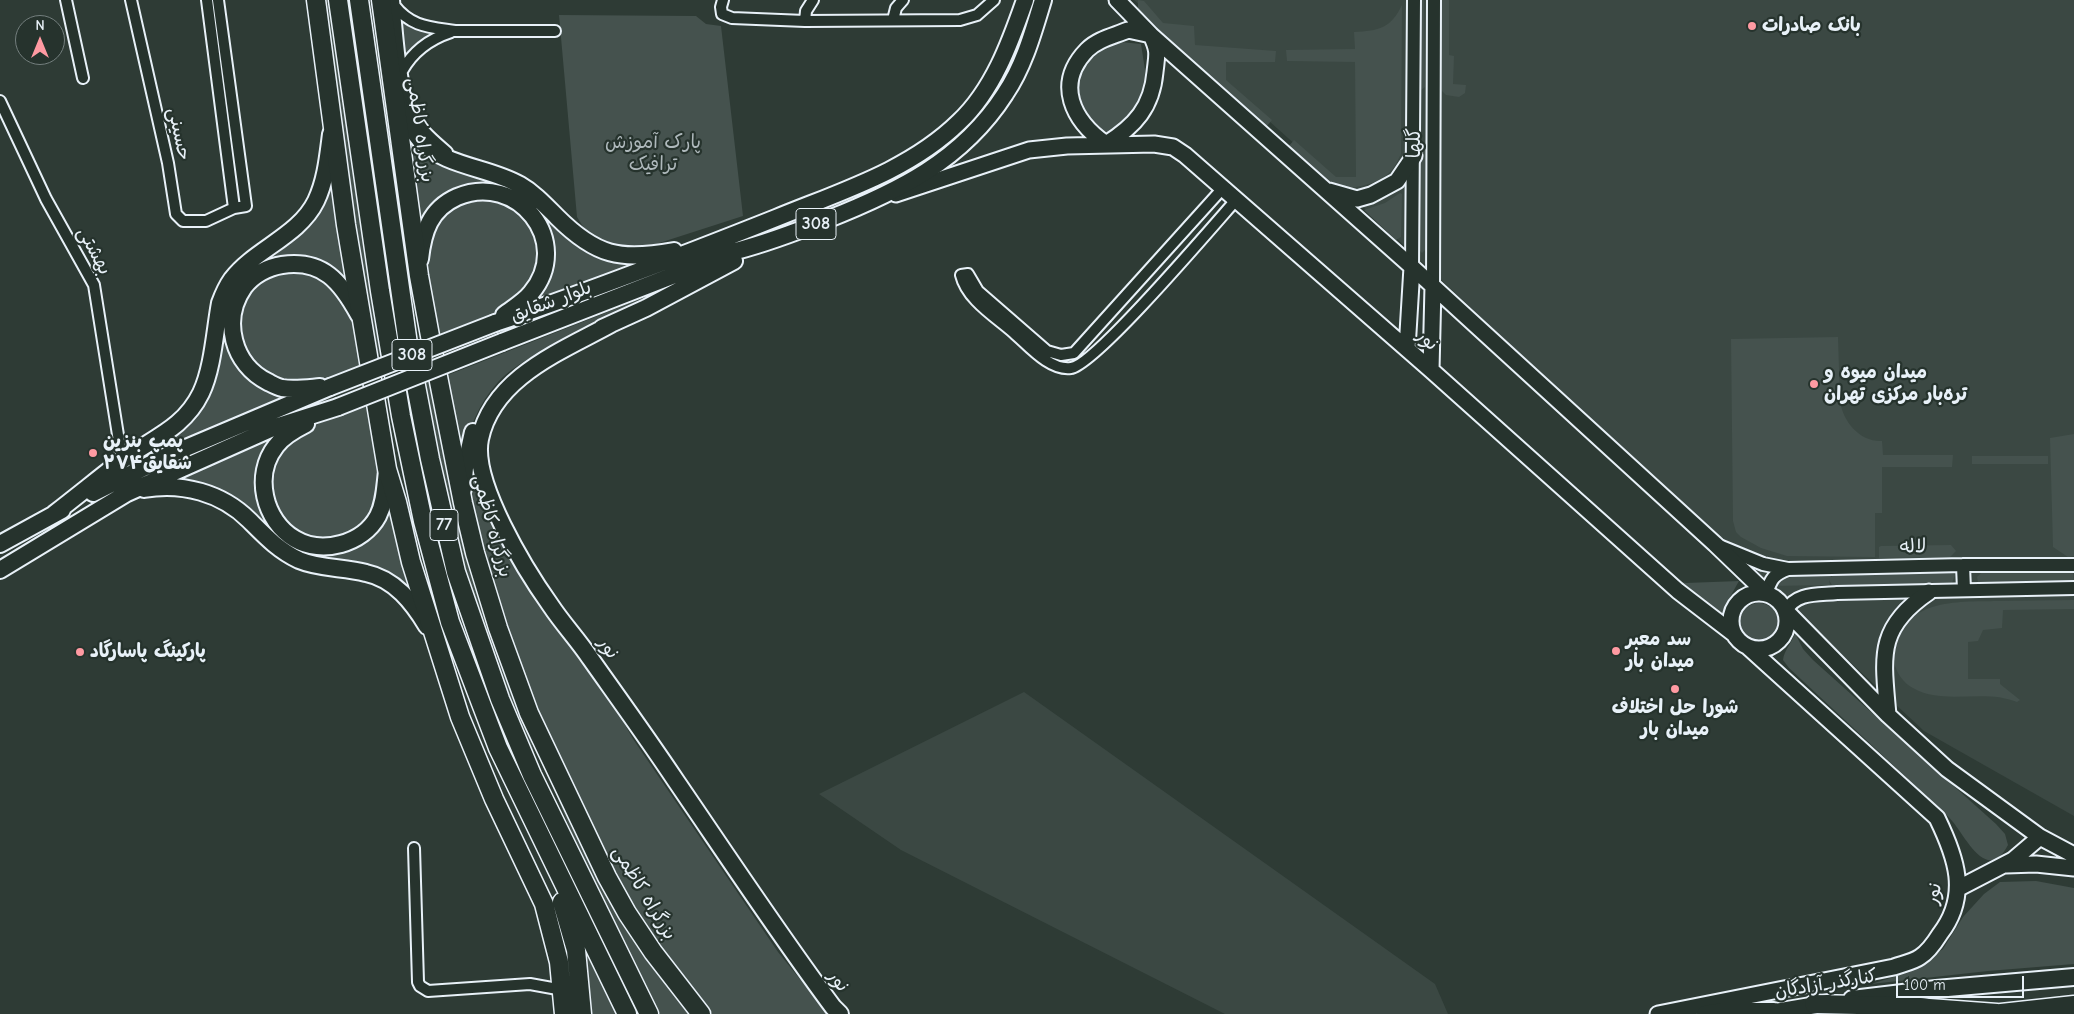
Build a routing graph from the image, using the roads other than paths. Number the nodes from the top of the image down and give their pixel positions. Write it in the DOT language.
graph roads {
  1 [pos="66,0"];
  2 [pos="130,0"];
  3 [pos="206,0"];
  4 [pos="218,0"];
  5 [pos="316,0"];
  6 [pos="338,0"];
  7 [pos="359,0"];
  8 [pos="723,0"];
  9 [pos="813,0"];
  10 [pos="904,0"];
  11 [pos="994,0"];
  12 [pos="1043,0"];
  13 [pos="1117,0"];
  14 [pos="1414,0"];
  15 [pos="1434,0"];
  16 [pos="390,2"];
  17 [pos="1023,4"];
  18 [pos="894,20"];
  19 [pos="806,21"];
  20 [pos="1147,30"];
  21 [pos="455,31"];
  22 [pos="555,31"];
  23 [pos="402,71"];
  24 [pos="83,78"];
  25 [pos="394,92"];
  26 [pos="0,101"];
  27 [pos="332,124"];
  28 [pos="1106,144"];
  29 [pos="1414,156"];
  30 [pos="462,164"];
  31 [pos="1223,188"];
  32 [pos="1325,190"];
  33 [pos="1236,200"];
  34 [pos="872,202"];
  35 [pos="234,208"];
  36 [pos="713,243"];
  37 [pos="764,244"];
  38 [pos="1412,267"];
  39 [pos="419,276"];
  40 [pos="1432,286"];
  41 [pos="360,316"];
  42 [pos="495,323"];
  43 [pos="611,324"];
  44 [pos="1407,349"];
  45 [pos="1431,370"];
  46 [pos="330,387"];
  47 [pos="338,407"];
  48 [pos="122,460"];
  49 [pos="387,469"];
  50 [pos="127,493"];
  51 [pos="463,503"];
  52 [pos="54,514"];
  53 [pos="0,544"];
  54 [pos="1715,544"];
  55 [pos="2074,564"];
  56 [pos="1963,565"];
  57 [pos="1788,569"];
  58 [pos="0,570"];
  59 [pos="2074,588"];
  60 [pos="1964,590"];
  61 [pos="1929,592"];
  62 [pos="1766,593"];
  63 [pos="1786,612"];
  64 [pos="1734,634"];
  65 [pos="437,644"];
  66 [pos="1748,647"];
  67 [pos="450,683"];
  68 [pos="529,713"];
  69 [pos="1888,715"];
  70 [pos="498,748"];
  71 [pos="557,829"];
  72 [pos="536,831"];
  73 [pos="2040,837"];
  74 [pos="414,848"];
  75 [pos="2074,855"];
  76 [pos="2003,865"];
  77 [pos="2074,868"];
  78 [pos="1959,888"];
  79 [pos="2074,977"];
  80 [pos="563,990"];
  81 [pos="1814,1004"];
  82 [pos="2074,1005"];
  83 [pos="1770,1013"];
  84 [pos="1998,1013"];
  85 [pos="564,1014"];
  86 [pos="582,1014"];
  87 [pos="627,1014"];
  88 [pos="650,1014"];
  89 [pos="701,1014"];
  90 [pos="840,1014"];
  91 [pos="1658,1014"];
  92 [pos="1705,1014"];
  93 [pos="1992,1014"];
  1 -- 24 [label="street"];
  2 -- 35 [label="street, حسینی"];
  3 -- 35 [label="street"];
  4 -- 35 [label="street"];
  5 -- 27 [label="highway"];
  6 -- 70 [label="highway, 77"];
  7 -- 71 [label="highway, 77"];
  8 -- 19 [label="street"];
  9 -- 19 [label="street"];
  10 -- 18 [label="street"];
  11 -- 18 [label="street"];
  12 -- 34 [label="main road, بلوار شقایق / 308"];
  13 -- 20 [label="main road"];
  14 -- 29 [label="street, گلها"];
  15 -- 40 [label="street, گلها"];
  16 -- 21 [label="street"];
  16 -- 23 [label="street"];
  16 -- 25 [label="highway, بزرگراه کاظمی"];
  17 -- 36 [label="main road, بلوار شقایق / 308"];
  18 -- 19 [label="street"];
  20 -- 28 [label="main road"];
  20 -- 28 [label="main road"];
  20 -- 32 [label="main road"];
  21 -- 22 [label="street"];
  21 -- 23 [label="street"];
  23 -- 30 [label="street"];
  25 -- 30 [label="main road"];
  25 -- 39 [label="highway, بزرگراه کاظمی"];
  26 -- 48 [label="street, بهشتی"];
  27 -- 41 [label="highway"];
  27 -- 48 [label="main road"];
  28 -- 31 [label="main road, نور"];
  28 -- 34 [label="main road, نور"];
  29 -- 32 [label="main road"];
  29 -- 38 [label="street, گلها"];
  30 -- 36 [label="main road"];
  31 -- 33 [label="main road, نور"];
  31 -- 33 [label="street"];
  32 -- 38 [label="main road"];
  33 -- 44 [label="main road, نور"];
  34 -- 37 [label="main road, بلوار شقایق / 308"];
  36 -- 42 [label="main road, بلوار شقایق / 308"];
  37 -- 43 [label="main road"];
  37 -- 47 [label="main road, بلوار شقایق / 308, bridge"];
  38 -- 40 [label="main road"];
  38 -- 44 [label="main road"];
  39 -- 42 [label="main road"];
  39 -- 51 [label="highway, بزرگراه کاظمی"];
  40 -- 45 [label="main road"];
  40 -- 54 [label="main road"];
  41 -- 46 [label="main road"];
  41 -- 49 [label="highway"];
  42 -- 46 [label="main road, بلوار شقایق / 308, bridge"];
  43 -- 51 [label="main road"];
  43 -- 90 [label="main road, نور"];
  44 -- 45 [label="main road, نور"];
  45 -- 64 [label="main road, نور"];
  46 -- 52 [label="main road, بلوار شقایق / 308"];
  47 -- 49 [label="main road"];
  47 -- 50 [label="main road, بلوار شقایق / 308"];
  48 -- 52 [label="main road"];
  49 -- 65 [label="highway"];
  50 -- 58 [label="main road, بلوار شقایق / 308"];
  50 -- 65 [label="main road"];
  51 -- 68 [label="highway, بزرگراه کاظمی"];
  52 -- 53 [label="main road, بلوار شقایق / 308"];
  54 -- 57 [label="street, لاله"];
  54 -- 62 [label="main road"];
  55 -- 56 [label="street, لاله"];
  56 -- 57 [label="street, لاله"];
  56 -- 60 [label="street"];
  57 -- 62 [label="street"];
  59 -- 60 [label="street"];
  60 -- 61 [label="street"];
  61 -- 63 [label="street"];
  61 -- 69 [label="main road"];
  62 -- 63 [label="main road"];
  62 -- 64 [label="main road"];
  63 -- 66 [label="main road"];
  63 -- 69 [label="main road"];
  64 -- 66 [label="main road"];
  65 -- 67 [label="highway"];
  66 -- 78 [label="main road, نور"];
  67 -- 70 [label="highway"];
  67 -- 80 [label="highway"];
  68 -- 71 [label="highway"];
  68 -- 89 [label="highway, بزرگراه کاظمی"];
  69 -- 73 [label="main road"];
  70 -- 72 [label="highway, 77"];
  71 -- 88 [label="highway, 77"];
  72 -- 86 [label="highway"];
  72 -- 87 [label="highway, 77"];
  73 -- 75 [label="main road"];
  73 -- 76 [label="main road"];
  74 -- 80 [label="street"];
  76 -- 77 [label="main road"];
  76 -- 78 [label="main road"];
  78 -- 91 [label="main road, نور"];
  79 -- 81 [label="main road, کنارگذر آزادگان"];
  80 -- 85 [label="highway"];
  81 -- 83 [label="main road, کنارگذر آزادگان"];
  81 -- 84 [label="highway"];
  82 -- 84 [label="highway"];
  83 -- 92 [label="main road, کنارگذر آزادگان"];
  84 -- 93 [label="highway"];
}
